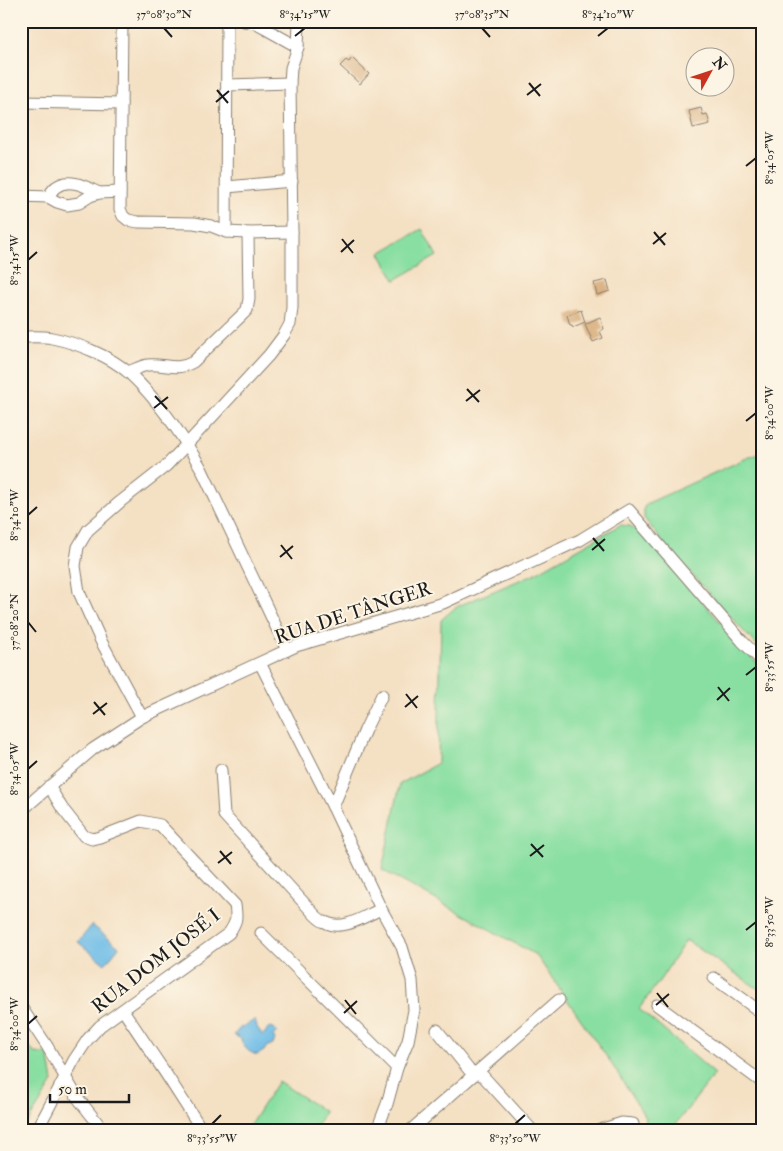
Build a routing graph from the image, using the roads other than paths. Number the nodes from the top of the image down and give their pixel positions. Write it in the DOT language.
graph roads {
  1 [pos="122,21"];
  2 [pos="227,21"];
  3 [pos="244,21"];
  4 [pos="299,21"];
  5 [pos="298,47"];
  6 [pos="290,83"];
  7 [pos="227,85"];
  8 [pos="21,102"];
  9 [pos="121,104"];
  10 [pos="292,181"];
  11 [pos="227,187"];
  12 [pos="120,192"];
  13 [pos="99,193"];
  14 [pos="21,196"];
  15 [pos="48,197"];
  16 [pos="226,232"];
  17 [pos="292,232"];
  18 [pos="248,233"];
  19 [pos="21,337"];
  20 [pos="128,372"];
  21 [pos="187,444"];
  22 [pos="287,650"];
  23 [pos="762,661"];
  24 [pos="260,662"];
  25 [pos="382,695"];
  26 [pos="142,716"];
  27 [pos="221,770"];
  28 [pos="49,786"];
  29 [pos="333,807"];
  30 [pos="21,810"];
  31 [pos="381,909"];
  32 [pos="261,933"];
  33 [pos="714,978"];
  34 [pos="559,1000"];
  35 [pos="657,1004"];
  36 [pos="21,1007"];
  37 [pos="123,1010"];
  38 [pos="762,1013"];
  39 [pos="436,1030"];
  40 [pos="397,1068"];
  41 [pos="475,1073"];
  42 [pos="65,1076"];
  43 [pos="762,1082"];
  44 [pos="633,1124"];
  45 [pos="379,1128"];
  46 [pos="38,1130"];
  47 [pos="104,1130"];
  48 [pos="202,1130"];
  49 [pos="411,1130"];
  50 [pos="532,1130"];
  51 [pos="600,1130"];
  1 -- 9 [label="street"];
  2 -- 7 [label="street"];
  3 -- 5 [label="street"];
  4 -- 5 [label="street"];
  5 -- 6 [label="street"];
  6 -- 7 [label="street"];
  6 -- 10 [label="street"];
  7 -- 11 [label="street"];
  8 -- 9 [label="street"];
  9 -- 12 [label="street"];
  10 -- 11 [label="street"];
  10 -- 17 [label="street"];
  11 -- 16 [label="street"];
  12 -- 13 [label="street"];
  12 -- 16 [label="street"];
  13 -- 15 [label="street"];
  13 -- 15 [label="street"];
  14 -- 15 [label="street"];
  16 -- 18 [label="street"];
  17 -- 18 [label="street"];
  17 -- 21 [label="street"];
  18 -- 20 [label="street"];
  19 -- 20 [label="street"];
  20 -- 21 [label="street"];
  21 -- 22 [label="street"];
  21 -- 26 [label="street"];
  22 -- 23 [label="street, RUA DE TÂNGER"];
  22 -- 24 [label="street, RUA DE TÂNGER"];
  24 -- 26 [label="street, RUA DE TÂNGER"];
  24 -- 29 [label="street"];
  25 -- 29 [label="street"];
  26 -- 28 [label="street, RUA DE TÂNGER"];
  27 -- 31 [label="street"];
  28 -- 30 [label="street, RUA DE TÂNGER"];
  28 -- 37 [label="street, RUA DOM JOSÉ I"];
  29 -- 31 [label="street"];
  31 -- 40 [label="street"];
  32 -- 40 [label="street"];
  33 -- 38 [label="street"];
  34 -- 41 [label="street"];
  35 -- 43 [label="street"];
  36 -- 42 [label="street"];
  37 -- 42 [label="street, RUA DOM JOSÉ I"];
  37 -- 48 [label="street"];
  39 -- 41 [label="street"];
  40 -- 45 [label="street"];
  41 -- 49 [label="street"];
  41 -- 50 [label="street"];
  42 -- 46 [label="street, RUA DOM JOSÉ I"];
  42 -- 47 [label="street"];
  44 -- 51 [label="street"];
}
